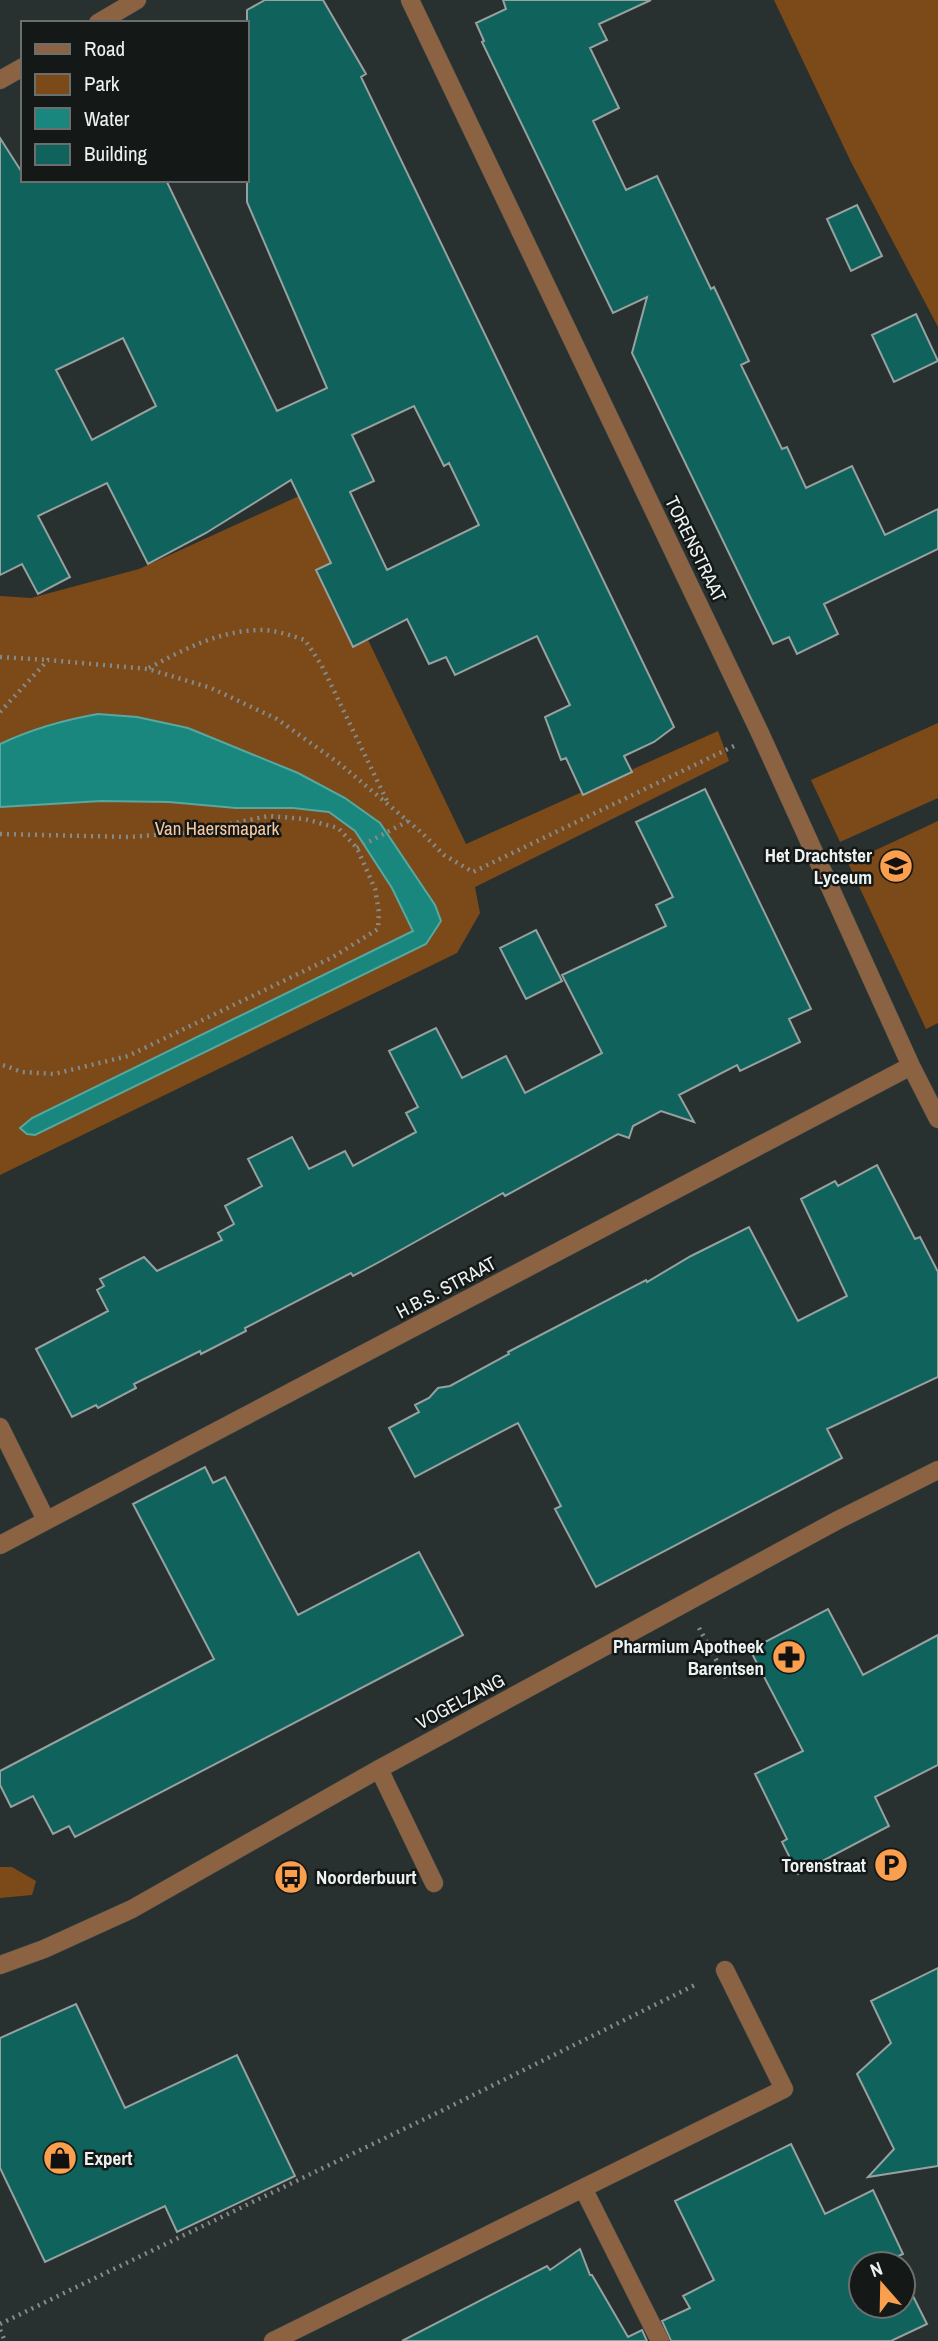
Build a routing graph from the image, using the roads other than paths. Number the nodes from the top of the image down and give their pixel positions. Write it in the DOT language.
graph roads {
  1 [pos="137,0"];
  2 [pos="410,0"];
  3 [pos="101,21"];
  4 [pos="21,67"];
  5 [pos="0,80"];
  6 [pos="911,1066"];
  7 [pos="938,1119"];
  8 [pos="0,1427"];
  9 [pos="938,1470"];
  10 [pos="46,1520"];
  11 [pos="0,1545"];
  12 [pos="379,1769"];
  13 [pos="434,1883"];
  14 [pos="0,1965"];
  15 [pos="725,1970"];
  16 [pos="583,2188"];
  17 [pos="273,2341"];
  18 [pos="660,2341"];
  1 -- 3 [label="street"];
  2 -- 6 [label="street, TORENSTRAAT"];
  4 -- 5 [label="street"];
  6 -- 7 [label="street, TORENSTRAAT"];
  6 -- 10 [label="street, H.B.S. STRAAT"];
  8 -- 10 [label="street"];
  9 -- 12 [label="street, VOGELZANG"];
  10 -- 11 [label="street, H.B.S. STRAAT"];
  12 -- 13 [label="street"];
  12 -- 14 [label="street, VOGELZANG"];
  15 -- 16 [label="street"];
  16 -- 17 [label="street"];
  16 -- 18 [label="street"];
}
